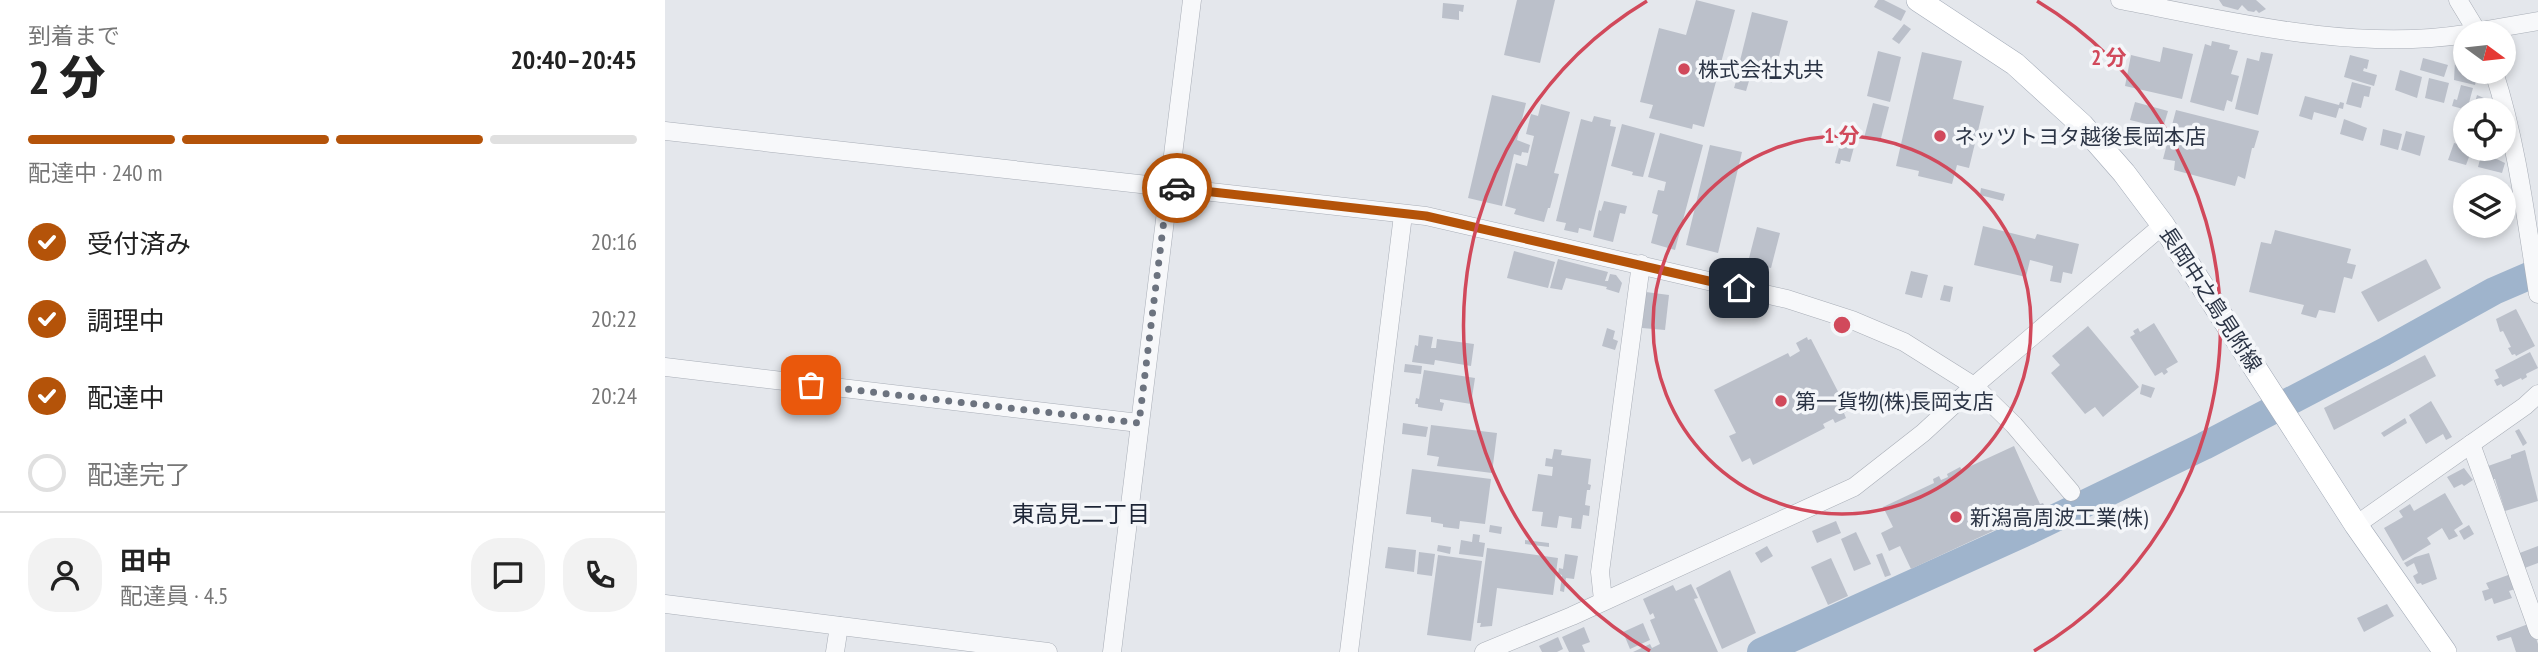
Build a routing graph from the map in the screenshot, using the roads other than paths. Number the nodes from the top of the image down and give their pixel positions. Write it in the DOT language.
graph roads {
  1 [pos="1192,0"];
  2 [pos="1918,0"];
  3 [pos="2120,0"];
  4 [pos="2458,0"];
  5 [pos="2468,21"];
  6 [pos="2538,21"];
  7 [pos="2517,25"];
  8 [pos="2453,35"];
  9 [pos="2497,84"];
  10 [pos="665,131"];
  11 [pos="1168,187"];
  12 [pos="1403,215"];
  13 [pos="2163,225"];
  14 [pos="1641,264"];
  15 [pos="2538,294"];
  16 [pos="665,368"];
  17 [pos="1974,386"];
  18 [pos="2538,394"];
  19 [pos="1139,423"];
  20 [pos="2471,444"];
  21 [pos="2071,492"];
  22 [pos="2356,525"];
  23 [pos="1603,600"];
  24 [pos="665,604"];
  25 [pos="839,626"];
  26 [pos="2538,630"];
  27 [pos="835,652"];
  28 [pos="1048,652"];
  29 [pos="1112,652"];
  30 [pos="1349,652"];
  31 [pos="1483,652"];
  32 [pos="2445,652"];
  1 -- 11 [label="street"];
  2 -- 13 [label="main road, 長岡中之島見附線"];
  3 -- 8 [label="street"];
  4 -- 5 [label="street"];
  6 -- 7 [label="street"];
  9 -- 15 [label="street"];
  10 -- 11 [label="street"];
  11 -- 12 [label="street"];
  11 -- 19 [label="street"];
  12 -- 14 [label="street"];
  12 -- 30 [label="street"];
  13 -- 17 [label="street"];
  13 -- 22 [label="main road, 長岡中之島見附線"];
  14 -- 17 [label="street"];
  14 -- 23 [label="street"];
  16 -- 19 [label="street"];
  17 -- 21 [label="street"];
  17 -- 23 [label="street"];
  18 -- 20 [label="street"];
  19 -- 29 [label="street"];
  20 -- 22 [label="street"];
  20 -- 26 [label="street"];
  22 -- 32 [label="main road, 長岡中之島見附線"];
  23 -- 31 [label="street"];
  24 -- 25 [label="street"];
  25 -- 27 [label="street"];
  25 -- 28 [label="street"];
}
